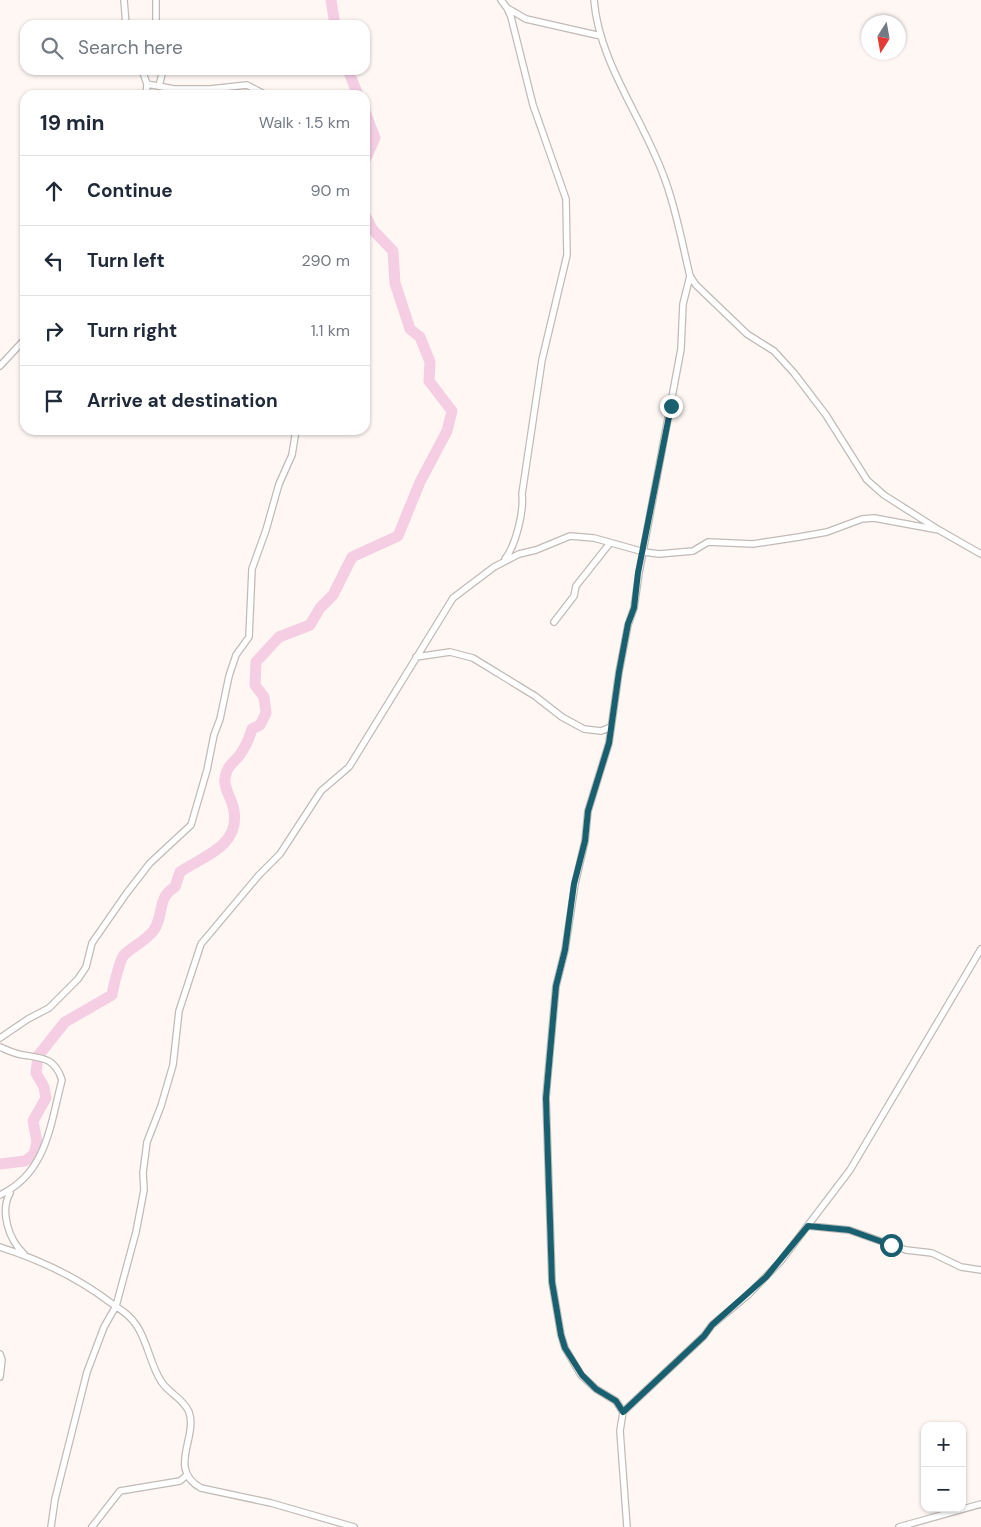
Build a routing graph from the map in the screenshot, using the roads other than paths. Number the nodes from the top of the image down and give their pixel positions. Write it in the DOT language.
graph roads {
  1 [pos="124,0"];
  2 [pos="156,0"];
  3 [pos="501,0"];
  4 [pos="594,0"];
  5 [pos="507,8"];
  6 [pos="126,20"];
  7 [pos="156,20"];
  8 [pos="602,36"];
  9 [pos="144,75"];
  10 [pos="162,75"];
  11 [pos="147,84"];
  12 [pos="159,86"];
  13 [pos="146,90"];
  14 [pos="256,90"];
  15 [pos="690,276"];
  16 [pos="20,344"];
  17 [pos="0,366"];
  18 [pos="295,435"];
  19 [pos="939,530"];
  20 [pos="610,543"];
  21 [pos="644,552"];
  22 [pos="981,554"];
  23 [pos="502,562"];
  24 [pos="554,622"];
  25 [pos="416,657"];
  26 [pos="611,727"];
  27 [pos="981,949"];
  28 [pos="0,1038"];
  29 [pos="0,1047"];
  30 [pos="12,1190"];
  31 [pos="0,1196"];
  32 [pos="808,1226"];
  33 [pos="0,1247"];
  34 [pos="26,1255"];
  35 [pos="981,1270"];
  36 [pos="116,1306"];
  37 [pos="0,1354"];
  38 [pos="0,1377"];
  39 [pos="623,1412"];
  40 [pos="187,1475"];
  41 [pos="981,1504"];
  42 [pos="51,1527"];
  43 [pos="92,1527"];
  44 [pos="354,1527"];
  45 [pos="627,1527"];
  46 [pos="900,1527"];
  1 -- 6 [label="street"];
  2 -- 7 [label="street"];
  3 -- 5 [label="street"];
  4 -- 8 [label="street"];
  5 -- 8 [label="street"];
  5 -- 23 [label="street"];
  8 -- 15 [label="street"];
  9 -- 11 [label="street"];
  10 -- 12 [label="street"];
  11 -- 12 [label="street"];
  11 -- 13 [label="street"];
  12 -- 14 [label="street"];
  15 -- 19 [label="street"];
  15 -- 21 [label="street"];
  16 -- 17 [label="street"];
  18 -- 28 [label="street"];
  19 -- 21 [label="street"];
  19 -- 22 [label="street"];
  20 -- 21 [label="street"];
  20 -- 23 [label="street"];
  20 -- 24 [label="street"];
  21 -- 26 [label="street"];
  23 -- 25 [label="street"];
  25 -- 26 [label="street"];
  25 -- 36 [label="street"];
  26 -- 39 [label="street"];
  27 -- 32 [label="street"];
  29 -- 30 [label="street"];
  30 -- 31 [label="street"];
  30 -- 34 [label="street"];
  32 -- 35 [label="street"];
  32 -- 39 [label="street"];
  33 -- 34 [label="street"];
  34 -- 36 [label="street"];
  36 -- 40 [label="street"];
  36 -- 42 [label="street"];
  37 -- 38 [label="street"];
  39 -- 45 [label="street"];
  40 -- 43 [label="street"];
  40 -- 44 [label="street"];
  41 -- 46 [label="street"];
}
